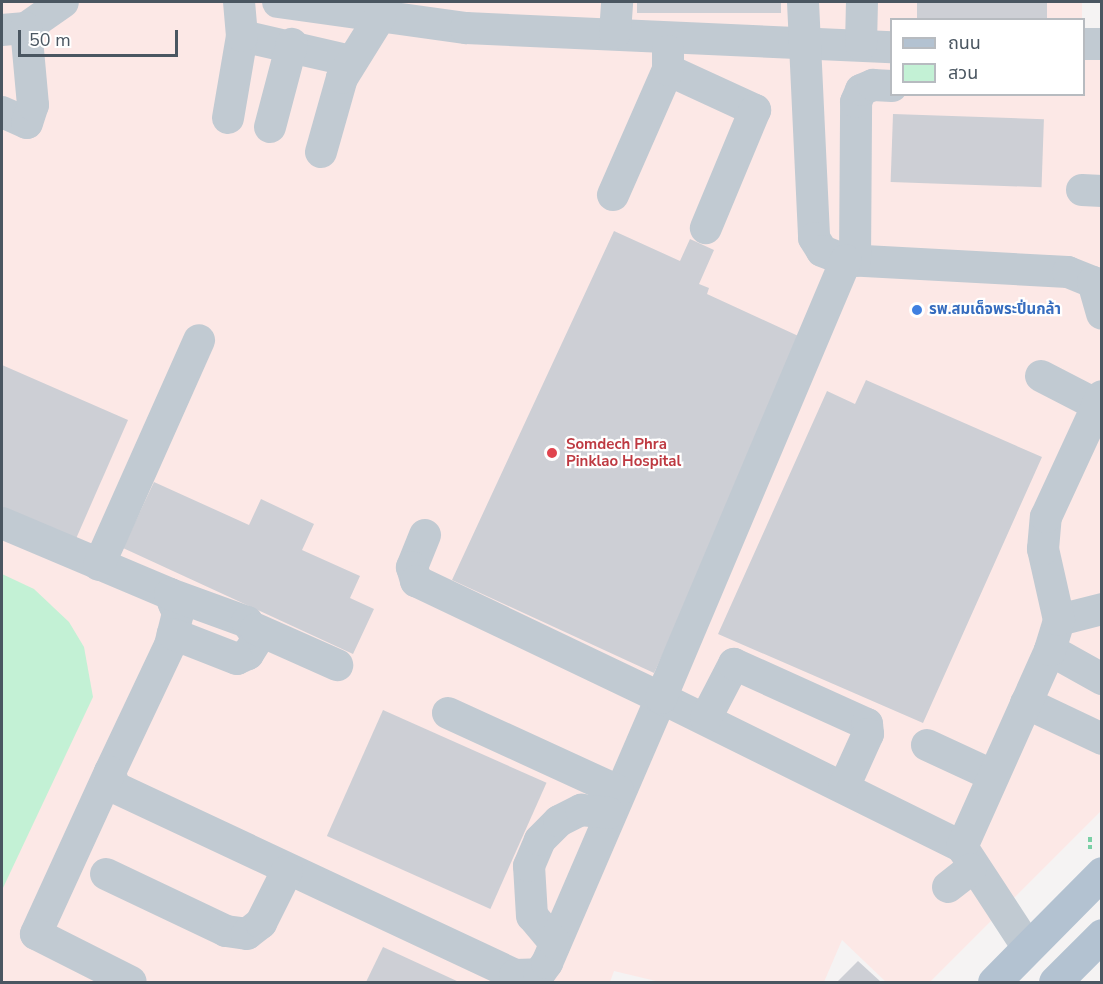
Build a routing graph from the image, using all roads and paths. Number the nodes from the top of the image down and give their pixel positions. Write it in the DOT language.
graph roads {
  1 [pos="239,2"];
  2 [pos="278,2"];
  3 [pos="617,2"];
  4 [pos="803,2"];
  5 [pos="862,2"];
  6 [pos="467,14"];
  7 [pos="38,15"];
  8 [pos="380,18"];
  9 [pos="615,33"];
  10 [pos="242,36"];
  11 [pos="669,36"];
  12 [pos="801,43"];
  13 [pos="292,44"];
  14 [pos="1085,44"];
  15 [pos="1101,44"];
  16 [pos="861,45"];
  17 [pos="890,46"];
  18 [pos="351,61"];
  19 [pos="668,70"];
  20 [pos="890,86"];
  21 [pos="2,112"];
  22 [pos="228,118"];
  23 [pos="270,127"];
  24 [pos="321,152"];
  25 [pos="613,195"];
  26 [pos="706,228"];
  27 [pos="850,260"];
  28 [pos="1100,300"];
  29 [pos="199,340"];
  30 [pos="1041,376"];
  31 [pos="1100,401"];
  32 [pos="2,523"];
  33 [pos="425,535"];
  34 [pos="99,565"];
  35 [pos="170,594"];
  36 [pos="1101,609"];
  37 [pos="1059,620"];
  38 [pos="256,629"];
  39 [pos="173,634"];
  40 [pos="1050,650"];
  41 [pos="337,665"];
  42 [pos="1101,679"];
  43 [pos="661,698"];
  44 [pos="1026,703"];
  45 [pos="448,713"];
  46 [pos="706,718"];
  47 [pos="1101,739"];
  48 [pos="927,745"];
  49 [pos="110,772"];
  50 [pos="993,775"];
  51 [pos="844,787"];
  52 [pos="614,802"];
  53 [pos="1090,837"];
  54 [pos="1101,849"];
  55 [pos="960,868"];
  56 [pos="287,871"];
  57 [pos="1101,873"];
  58 [pos="106,874"];
  59 [pos="1101,935"];
  60 [pos="555,943"];
  61 [pos="1028,948"];
  62 [pos="996,980"];
  63 [pos="131,982"];
  64 [pos="1055,982"];
  1 -- 10 [label="lane"];
  2 -- 8 [label="lane"];
  3 -- 9 [label="lane"];
  4 -- 12 [label="lane"];
  5 -- 16 [label="lane"];
  6 -- 8 [label="lane"];
  6 -- 9 [label="lane"];
  7 -- 21 [label="lane"];
  8 -- 18 [label="lane"];
  9 -- 11 [label="lane"];
  10 -- 13 [label="lane"];
  10 -- 22 [label="lane"];
  11 -- 12 [label="lane"];
  11 -- 19 [label="lane"];
  12 -- 16 [label="lane"];
  12 -- 27 [label="lane"];
  13 -- 18 [label="lane"];
  13 -- 23 [label="lane"];
  14 -- 15 [label="lane"];
  16 -- 17 [label="lane"];
  18 -- 24 [label="lane"];
  19 -- 25 [label="lane"];
  19 -- 26 [label="lane"];
  20 -- 27 [label="lane"];
  27 -- 28 [label="lane"];
  27 -- 43 [label="lane"];
  29 -- 34 [label="lane"];
  30 -- 31 [label="lane"];
  31 -- 37 [label="lane"];
  32 -- 34 [label="lane"];
  33 -- 43 [label="lane"];
  34 -- 35 [label="lane"];
  35 -- 38 [label="lane"];
  35 -- 39 [label="lane"];
  36 -- 37 [label="lane"];
  37 -- 40 [label="lane"];
  38 -- 39 [label="lane"];
  38 -- 41 [label="lane"];
  39 -- 49 [label="lane"];
  40 -- 42 [label="lane"];
  40 -- 44 [label="lane"];
  43 -- 46 [label="lane"];
  43 -- 52 [label="lane"];
  44 -- 47 [label="lane"];
  44 -- 50 [label="lane"];
  45 -- 52 [label="lane"];
  46 -- 51 [label="lane"];
  46 -- 51 [label="lane"];
  48 -- 50 [label="lane"];
  49 -- 56 [label="lane"];
  49 -- 63 [label="lane"];
  50 -- 55 [label="lane"];
  51 -- 55 [label="lane"];
  52 -- 60 [label="lane"];
  52 -- 60 [label="lane"];
  53 -- 54 [label="path"];
  55 -- 61 [label="lane"];
  56 -- 58 [label="lane"];
  56 -- 60 [label="lane"];
  57 -- 61 [label="main road"];
  59 -- 64 [label="main road"];
  61 -- 62 [label="main road"];
}
